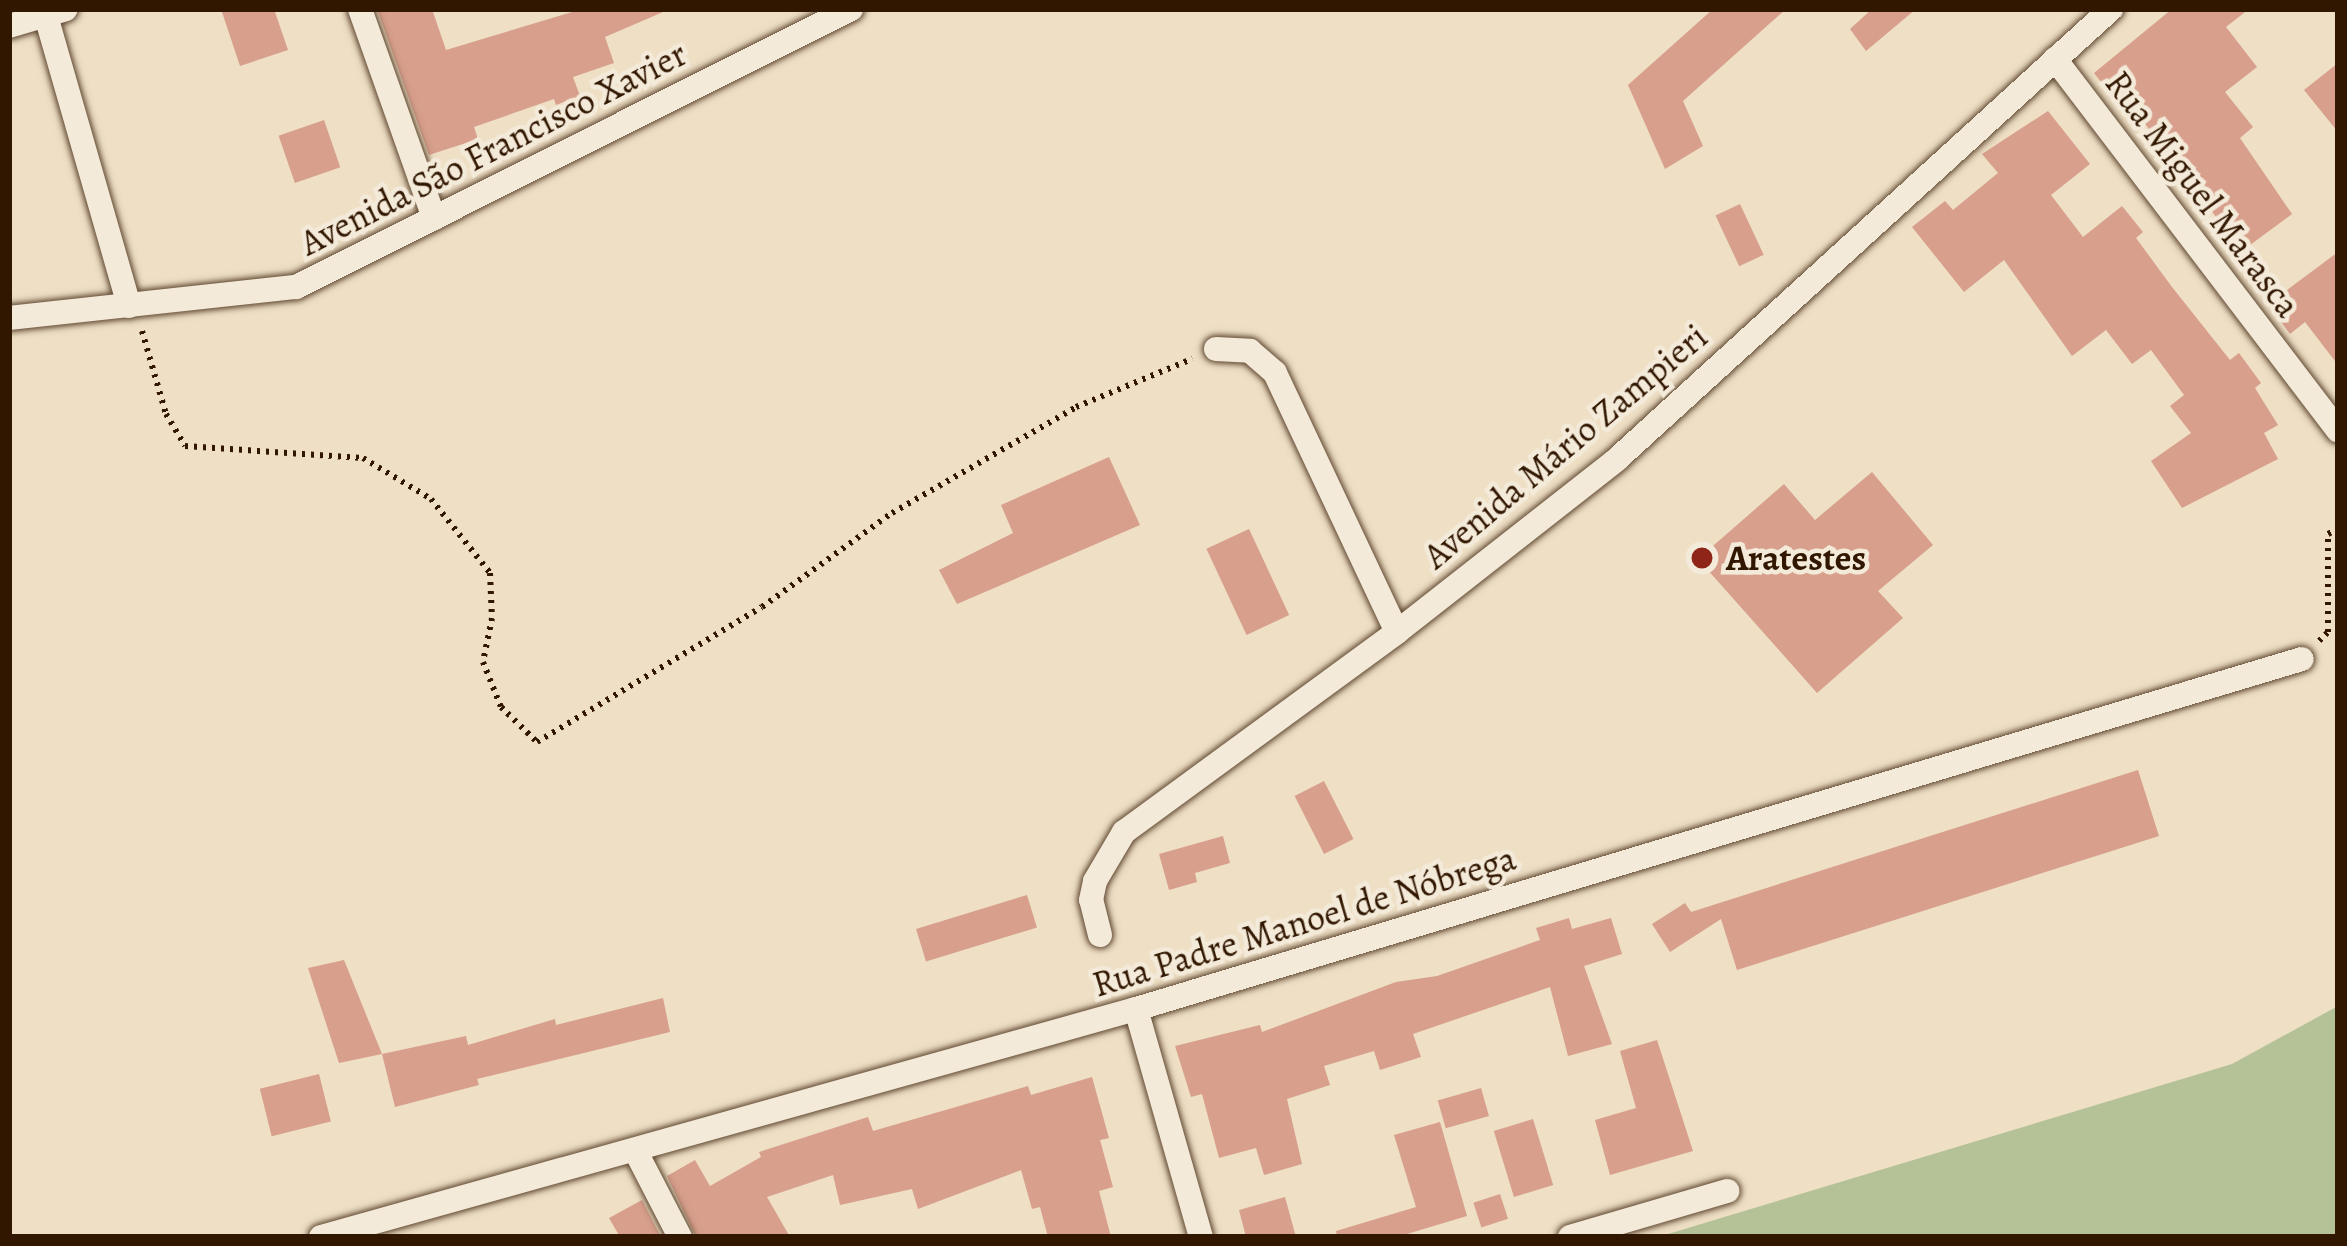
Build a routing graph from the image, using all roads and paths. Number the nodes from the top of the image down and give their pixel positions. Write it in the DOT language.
graph roads {
  1 [pos="360,9"];
  2 [pos="851,9"];
  3 [pos="2111,9"];
  4 [pos="52,12"];
  5 [pos="9,26"];
  6 [pos="2055,58"];
  7 [pos="434,218"];
  8 [pos="129,306"];
  9 [pos="9,318"];
  10 [pos="1216,349"];
  11 [pos="2338,431"];
  12 [pos="2338,529"];
  13 [pos="1397,632"];
  14 [pos="2302,658"];
  15 [pos="1100,935"];
  16 [pos="1136,1010"];
  17 [pos="634,1150"];
  18 [pos="1727,1192"];
  19 [pos="321,1237"];
  20 [pos="680,1237"];
  21 [pos="1202,1237"];
  22 [pos="1570,1237"];
  1 -- 7 [label="street"];
  2 -- 7 [label="street, Avenida São Francisco Xavier"];
  3 -- 6 [label="street, Avenida Mário Zampieri"];
  4 -- 5 [label="street"];
  4 -- 8 [label="street"];
  6 -- 11 [label="street, Rua Miguel Marasca"];
  6 -- 13 [label="street, Avenida Mário Zampieri"];
  7 -- 8 [label="street, Avenida São Francisco Xavier"];
  8 -- 9 [label="street, Avenida São Francisco Xavier"];
  8 -- 10 [label="path"];
  10 -- 13 [label="street"];
  12 -- 14 [label="path"];
  13 -- 15 [label="street, Avenida Mário Zampieri"];
  14 -- 16 [label="street, Rua Padre Manoel de Nóbrega"];
  16 -- 17 [label="street, Rua Padre Manoel de Nóbrega"];
  16 -- 21 [label="street"];
  17 -- 19 [label="street, Rua Padre Manoel de Nóbrega"];
  17 -- 20 [label="street"];
  18 -- 22 [label="street"];
}
